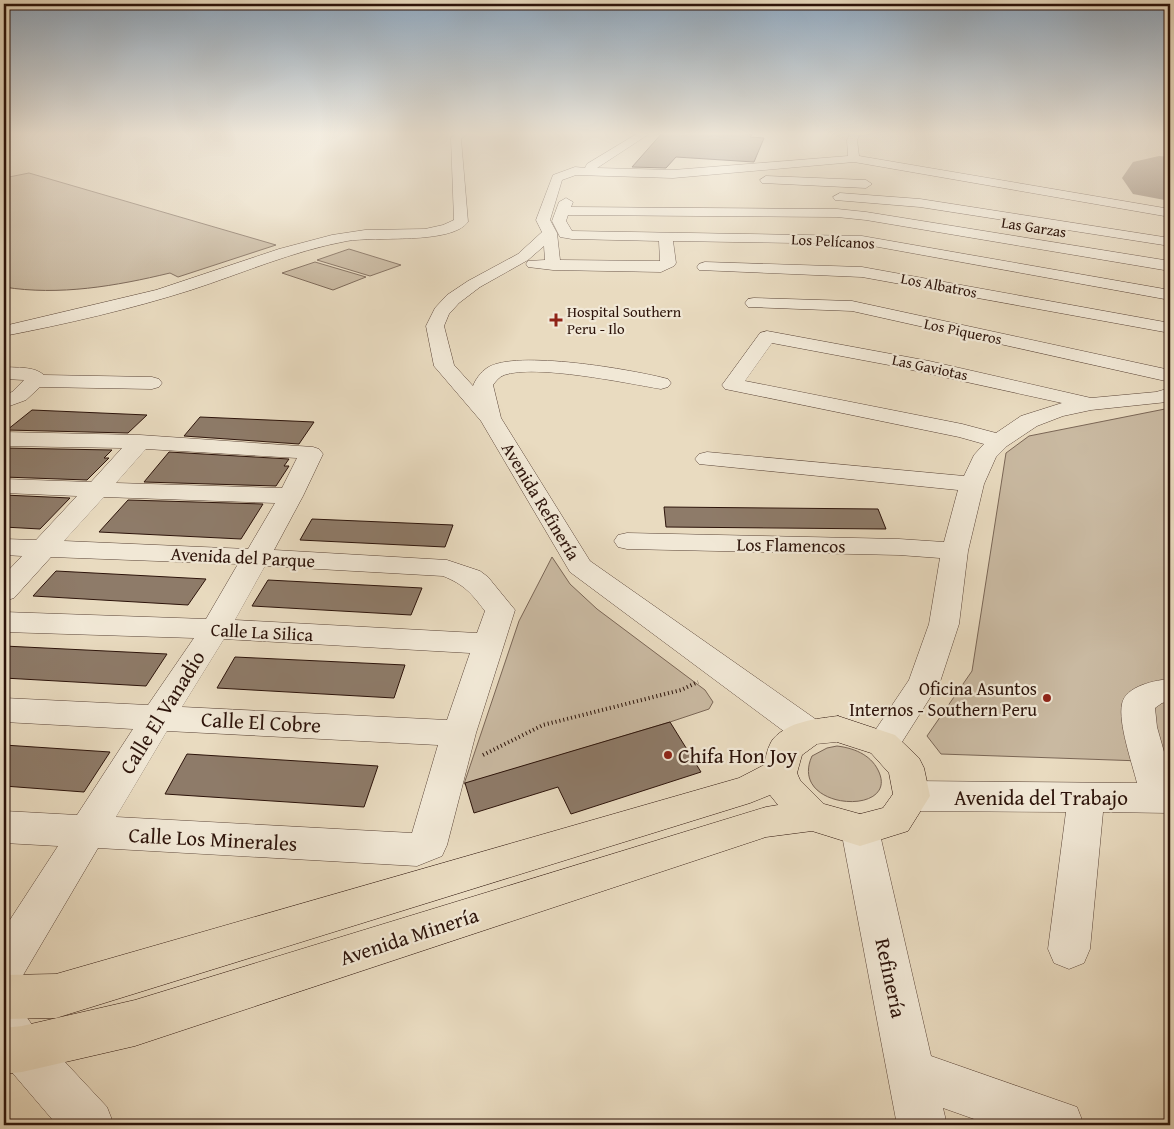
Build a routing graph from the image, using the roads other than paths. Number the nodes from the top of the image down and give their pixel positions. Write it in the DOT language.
graph roads {
  1 [pos="459,185"];
  2 [pos="555,185"];
  3 [pos="568,185"];
  4 [pos="809,185"];
  5 [pos="1009,185"];
  6 [pos="928,188"];
  7 [pos="878,191"];
  8 [pos="822,196"];
  9 [pos="920,203"];
  10 [pos="563,211"];
  11 [pos="1170,213"];
  12 [pos="866,216"];
  13 [pos="550,233"];
  14 [pos="862,240"];
  15 [pos="666,242"];
  16 [pos="1170,242"];
  17 [pos="508,264"];
  18 [pos="553,265"];
  19 [pos="1170,266"];
  20 [pos="705,267"];
  21 [pos="862,272"];
  22 [pos="1170,295"];
  23 [pos="754,303"];
  24 [pos="852,306"];
  25 [pos="1170,328"];
  26 [pos="4,331"];
  27 [pos="4,373"];
  28 [pos="35,381"];
  29 [pos="152,383"];
  30 [pos="661,383"];
  31 [pos="1168,391"];
  32 [pos="9,398"];
  33 [pos="1091,404"];
  34 [pos="4,414"];
  35 [pos="490,418"];
  36 [pos="4,439"];
  37 [pos="999,441"];
  38 [pos="140,442"];
  39 [pos="707,459"];
  40 [pos="972,484"];
  41 [pos="4,486"];
  42 [pos="96,489"];
  43 [pos="291,496"];
  44 [pos="627,542"];
  45 [pos="4,547"];
  46 [pos="42,549"];
  47 [pos="955,551"];
  48 [pos="255,557"];
  49 [pos="4,592"];
  50 [pos="4,622"];
  51 [pos="214,630"];
  52 [pos="490,644"];
  53 [pos="1170,690"];
  54 [pos="4,710"];
  55 [pos="158,717"];
  56 [pos="809,732"];
  57 [pos="883,744"];
  58 [pos="455,748"];
  59 [pos="779,773"];
  60 [pos="912,796"];
  61 [pos="1086,797"];
  62 [pos="1164,798"];
  63 [pos="812,816"];
  64 [pos="4,827"];
  65 [pos="860,830"];
  66 [pos="86,832"];
  67 [pos="1068,949"];
  68 [pos="4,967"];
  69 [pos="4,997"];
  70 [pos="10,1041"];
  71 [pos="911,1073"];
  72 [pos="89,1125"];
  73 [pos="922,1125"];
  74 [pos="1059,1125"];
  1 -- 26 [label="street"];
  2 -- 13 [label="street"];
  3 -- 10 [label="street"];
  4 -- 7 [label="street"];
  5 -- 11 [label="street"];
  6 -- 9 [label="street"];
  7 -- 8 [label="street"];
  7 -- 9 [label="street"];
  7 -- 12 [label="street"];
  9 -- 16 [label="street"];
  10 -- 12 [label="street, Las Garzas"];
  10 -- 14 [label="street, Los Pelícanos"];
  12 -- 14 [label="street"];
  12 -- 19 [label="street, Las Garzas"];
  13 -- 17 [label="street, Avenida Refinería"];
  13 -- 18 [label="street"];
  14 -- 21 [label="street"];
  14 -- 22 [label="street, Los Pelícanos"];
  15 -- 18 [label="street"];
  17 -- 18 [label="street"];
  17 -- 35 [label="street, Avenida Refinería"];
  20 -- 21 [label="street, Los Albatros"];
  21 -- 24 [label="street"];
  21 -- 25 [label="street, Los Albatros"];
  23 -- 24 [label="street, Los Piqueros"];
  24 -- 31 [label="street, Los Piqueros"];
  27 -- 28 [label="street"];
  28 -- 29 [label="street"];
  28 -- 32 [label="street"];
  30 -- 35 [label="street"];
  31 -- 33 [label="street"];
  32 -- 34 [label="street"];
  33 -- 37 [label="street"];
  33 -- 37 [label="street, Las Gaviotas"];
  35 -- 56 [label="street, Avenida Refinería"];
  36 -- 38 [label="street"];
  37 -- 40 [label="street"];
  38 -- 42 [label="street"];
  38 -- 43 [label="street, Calle El Vanadio"];
  39 -- 40 [label="street"];
  40 -- 47 [label="street"];
  41 -- 42 [label="street"];
  42 -- 43 [label="street"];
  42 -- 46 [label="street"];
  43 -- 48 [label="street, Calle El Vanadio"];
  44 -- 47 [label="street, Los Flamencos"];
  45 -- 46 [label="street, Avenida del Parque"];
  46 -- 48 [label="street, Avenida del Parque"];
  46 -- 49 [label="street"];
  47 -- 57 [label="street"];
  48 -- 51 [label="street, Calle El Vanadio"];
  48 -- 52 [label="street, Avenida del Parque"];
  50 -- 51 [label="street, Calle La Silica"];
  51 -- 52 [label="street, Calle La Silica"];
  51 -- 55 [label="street, Calle El Vanadio"];
  52 -- 58 [label="street"];
  53 -- 62 [label="street"];
  54 -- 55 [label="street, Calle El Cobre"];
  55 -- 58 [label="street, Calle El Cobre"];
  55 -- 66 [label="street, Calle El Vanadio"];
  56 -- 57 [label="main road"];
  56 -- 59 [label="main road"];
  57 -- 60 [label="main road"];
  58 -- 66 [label="street, Calle Los Minerales"];
  59 -- 63 [label="main road"];
  59 -- 69 [label="main road"];
  60 -- 61 [label="street, Avenida del Trabajo"];
  60 -- 65 [label="main road"];
  61 -- 62 [label="street, Avenida del Trabajo"];
  61 -- 67 [label="street"];
  63 -- 65 [label="main road"];
  63 -- 70 [label="main road, Avenida Minería"];
  64 -- 66 [label="street, Calle Los Minerales"];
  65 -- 71 [label="street, Refinería"];
  66 -- 68 [label="street, Calle El Vanadio"];
  70 -- 72 [label="street"];
  71 -- 73 [label="street, Refinería"];
  71 -- 74 [label="street"];
}
